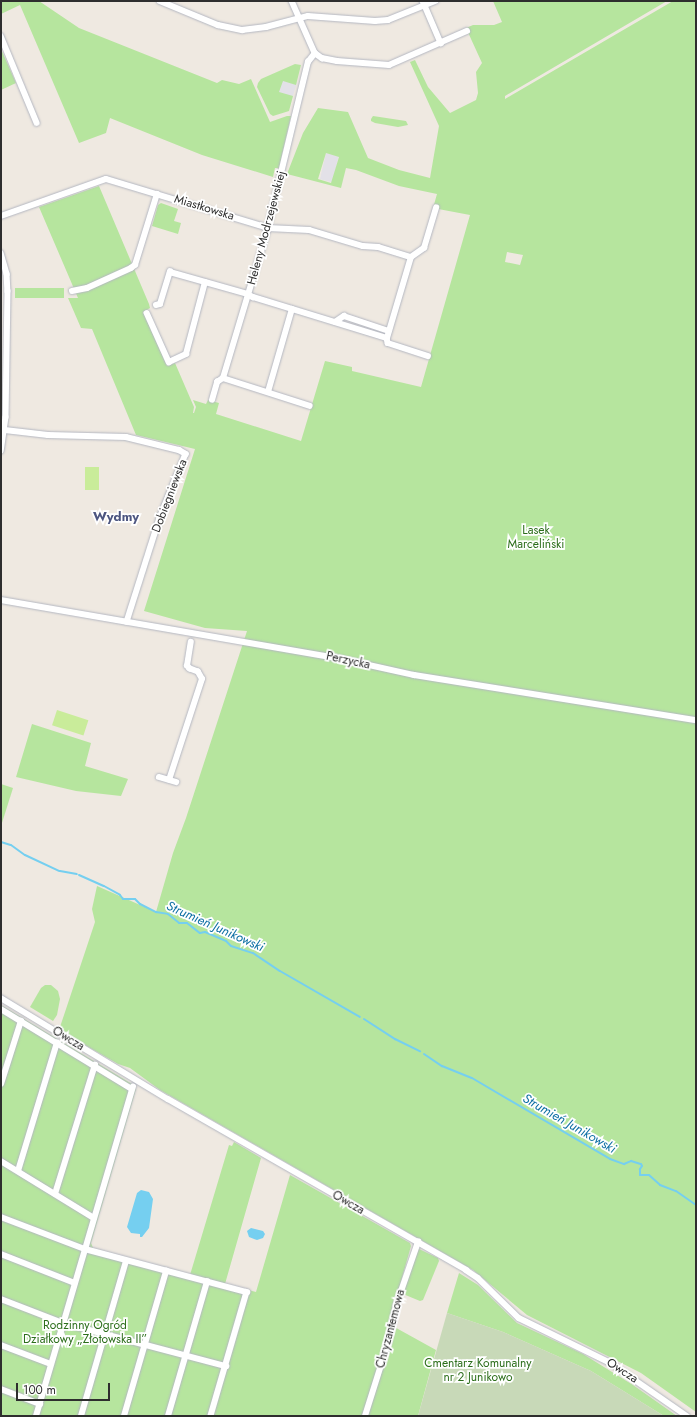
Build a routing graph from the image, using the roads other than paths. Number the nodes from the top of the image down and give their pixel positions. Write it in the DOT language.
graph roads {
  1 [pos="160,1"];
  2 [pos="292,1"];
  3 [pos="435,1"];
  4 [pos="424,3"];
  5 [pos="300,18"];
  6 [pos="467,31"];
  7 [pos="1,36"];
  8 [pos="441,43"];
  9 [pos="3,44"];
  10 [pos="315,53"];
  11 [pos="37,123"];
  12 [pos="157,194"];
  13 [pos="436,208"];
  14 [pos="1,216"];
  15 [pos="268,228"];
  16 [pos="1,253"];
  17 [pos="411,257"];
  18 [pos="205,282"];
  19 [pos="72,291"];
  20 [pos="248,294"];
  21 [pos="156,306"];
  22 [pos="292,309"];
  23 [pos="147,313"];
  24 [pos="335,322"];
  25 [pos="389,331"];
  26 [pos="387,338"];
  27 [pos="428,356"];
  28 [pos="223,378"];
  29 [pos="268,392"];
  30 [pos="212,400"];
  31 [pos="310,406"];
  32 [pos="5,430"];
  33 [pos="1,451"];
  34 [pos="1,600"];
  35 [pos="127,622"];
  36 [pos="191,642"];
  37 [pos="696,720"];
  38 [pos="159,777"];
  39 [pos="169,780"];
  40 [pos="176,782"];
  41 [pos="1,998"];
  42 [pos="1,1009"];
  43 [pos="21,1021"];
  44 [pos="58,1043"];
  45 [pos="95,1065"];
  46 [pos="1,1084"];
  47 [pos="1,1161"];
  48 [pos="18,1171"];
  49 [pos="55,1194"];
  50 [pos="1,1217"];
  51 [pos="94,1218"];
  52 [pos="418,1242"];
  53 [pos="85,1249"];
  54 [pos="1,1254"];
  55 [pos="126,1261"];
  56 [pos="166,1271"];
  57 [pos="207,1282"];
  58 [pos="75,1283"];
  59 [pos="1,1299"];
  60 [pos="63,1323"];
  61 [pos="105,1334"];
  62 [pos="1,1345"];
  63 [pos="145,1345"];
  64 [pos="185,1357"];
  65 [pos="51,1364"];
  66 [pos="226,1366"];
  67 [pos="1,1390"];
  68 [pos="40,1404"];
  69 [pos="36,1416"];
  70 [pos="81,1416"];
  71 [pos="124,1416"];
  72 [pos="168,1416"];
  73 [pos="211,1416"];
  74 [pos="365,1416"];
  75 [pos="687,1416"];
  1 -- 5 [label="street"];
  2 -- 5 [label="street"];
  3 -- 4 [label="street"];
  4 -- 5 [label="street"];
  4 -- 8 [label="street"];
  5 -- 10 [label="street"];
  6 -- 8 [label="street"];
  7 -- 9 [label="street"];
  8 -- 10 [label="street"];
  9 -- 11 [label="street"];
  10 -- 15 [label="street, Heleny Modrzejewskiej"];
  12 -- 14 [label="street, Miastkowska"];
  12 -- 15 [label="street, Miastkowska"];
  12 -- 19 [label="street"];
  13 -- 17 [label="street"];
  15 -- 17 [label="street, Miastkowska"];
  15 -- 20 [label="street, Heleny Modrzejewskiej"];
  16 -- 32 [label="street"];
  17 -- 25 [label="street"];
  18 -- 20 [label="street"];
  18 -- 21 [label="street"];
  18 -- 23 [label="street"];
  20 -- 22 [label="street"];
  20 -- 28 [label="street, Heleny Modrzejewskiej"];
  22 -- 24 [label="street"];
  22 -- 29 [label="street"];
  24 -- 25 [label="street"];
  24 -- 26 [label="street"];
  25 -- 26 [label="street"];
  26 -- 27 [label="street"];
  28 -- 29 [label="street"];
  28 -- 30 [label="street, Heleny Modrzejewskiej"];
  29 -- 31 [label="street"];
  32 -- 33 [label="street"];
  32 -- 35 [label="street, Dobiegniewska"];
  34 -- 35 [label="street, Perzycka"];
  35 -- 37 [label="street, Perzycka"];
  36 -- 39 [label="street"];
  38 -- 39 [label="street"];
  39 -- 40 [label="street"];
  41 -- 52 [label="street, Owcza"];
  42 -- 43 [label="street"];
  43 -- 44 [label="street"];
  43 -- 46 [label="street"];
  44 -- 45 [label="street"];
  44 -- 48 [label="street"];
  45 -- 49 [label="street"];
  45 -- 51 [label="street"];
  47 -- 48 [label="street"];
  48 -- 49 [label="street"];
  49 -- 51 [label="street"];
  50 -- 53 [label="street"];
  51 -- 53 [label="street"];
  52 -- 74 [label="street, Chryzantemowa"];
  52 -- 75 [label="street, Owcza"];
  53 -- 55 [label="street"];
  53 -- 58 [label="street"];
  54 -- 58 [label="street"];
  55 -- 56 [label="street"];
  55 -- 61 [label="street"];
  56 -- 57 [label="street"];
  56 -- 63 [label="street"];
  57 -- 64 [label="street"];
  57 -- 66 [label="street"];
  58 -- 60 [label="street"];
  59 -- 60 [label="street"];
  60 -- 61 [label="street"];
  60 -- 65 [label="street"];
  61 -- 63 [label="street"];
  61 -- 70 [label="street"];
  62 -- 65 [label="street"];
  63 -- 64 [label="street"];
  63 -- 71 [label="street"];
  64 -- 66 [label="street"];
  64 -- 72 [label="street"];
  65 -- 68 [label="street"];
  66 -- 73 [label="street"];
  67 -- 68 [label="street"];
  68 -- 69 [label="street"];
}
